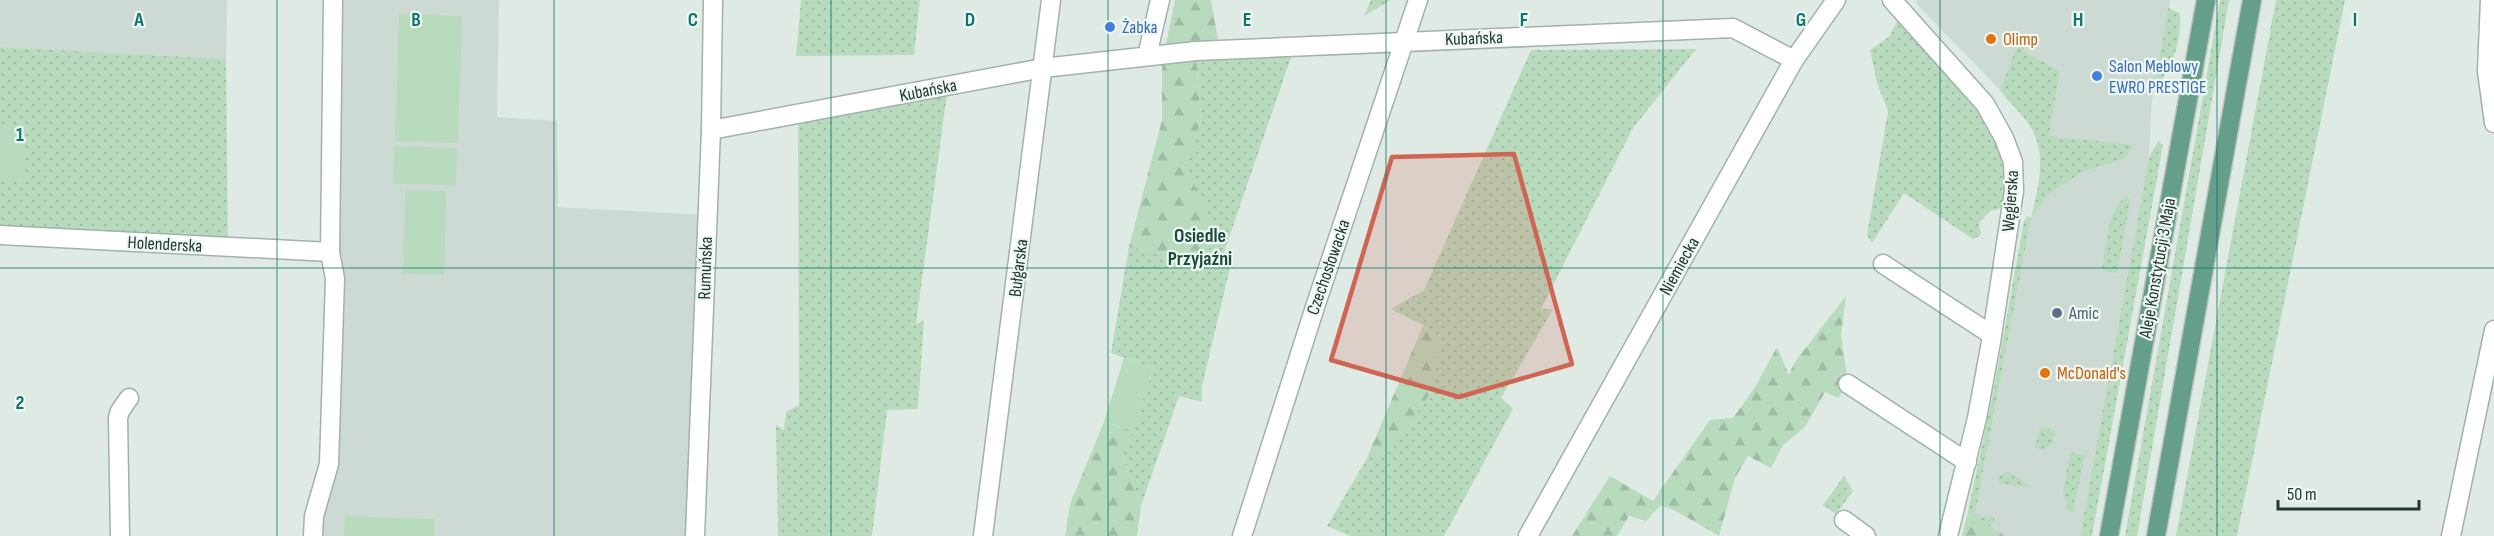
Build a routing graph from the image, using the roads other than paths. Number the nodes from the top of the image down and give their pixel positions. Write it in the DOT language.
graph roads {
  1 [pos="333,0"];
  2 [pos="713,0"];
  3 [pos="1051,0"];
  4 [pos="1160,0"];
  5 [pos="1418,0"];
  6 [pos="1836,0"];
  7 [pos="1892,0"];
  8 [pos="2206,0"];
  9 [pos="2252,0"];
  10 [pos="2490,0"];
  11 [pos="1405,41"];
  12 [pos="1147,56"];
  13 [pos="1794,60"];
  14 [pos="1043,68"];
  15 [pos="2494,123"];
  16 [pos="711,130"];
  17 [pos="0,235"];
  18 [pos="330,252"];
  19 [pos="1883,264"];
  20 [pos="2494,330"];
  21 [pos="1992,335"];
  22 [pos="1848,384"];
  23 [pos="129,398"];
  24 [pos="1967,462"];
  25 [pos="1844,520"];
  26 [pos="1535,533"];
  27 [pos="120,536"];
  28 [pos="313,536"];
  29 [pos="695,536"];
  30 [pos="983,536"];
  31 [pos="1242,536"];
  32 [pos="1866,536"];
  33 [pos="1948,536"];
  34 [pos="2109,536"];
  35 [pos="2156,536"];
  36 [pos="2451,536"];
  1 -- 18 [label="street"];
  2 -- 16 [label="street, Rumuńska"];
  3 -- 14 [label="street, Bułgarska"];
  4 -- 12 [label="street"];
  5 -- 11 [label="street, Czechosłowacka"];
  6 -- 13 [label="street, Niemiecka"];
  7 -- 21 [label="street, Węgierska"];
  8 -- 34 [label="main road, Aleje Konstytucji 3 Maja"];
  9 -- 35 [label="main road"];
  10 -- 15 [label="street"];
  11 -- 12 [label="street, Kubańska"];
  11 -- 13 [label="street, Kubańska"];
  11 -- 31 [label="street, Czechosłowacka"];
  12 -- 14 [label="street, Kubańska"];
  13 -- 26 [label="street, Niemiecka"];
  14 -- 16 [label="street, Kubańska"];
  14 -- 30 [label="street, Bułgarska"];
  16 -- 29 [label="street, Rumuńska"];
  17 -- 18 [label="street, Holenderska"];
  18 -- 28 [label="street"];
  19 -- 21 [label="street"];
  20 -- 36 [label="street"];
  21 -- 24 [label="street, Węgierska"];
  22 -- 24 [label="street"];
  23 -- 27 [label="street"];
  24 -- 33 [label="street, Węgierska"];
  25 -- 32 [label="street"];
}
